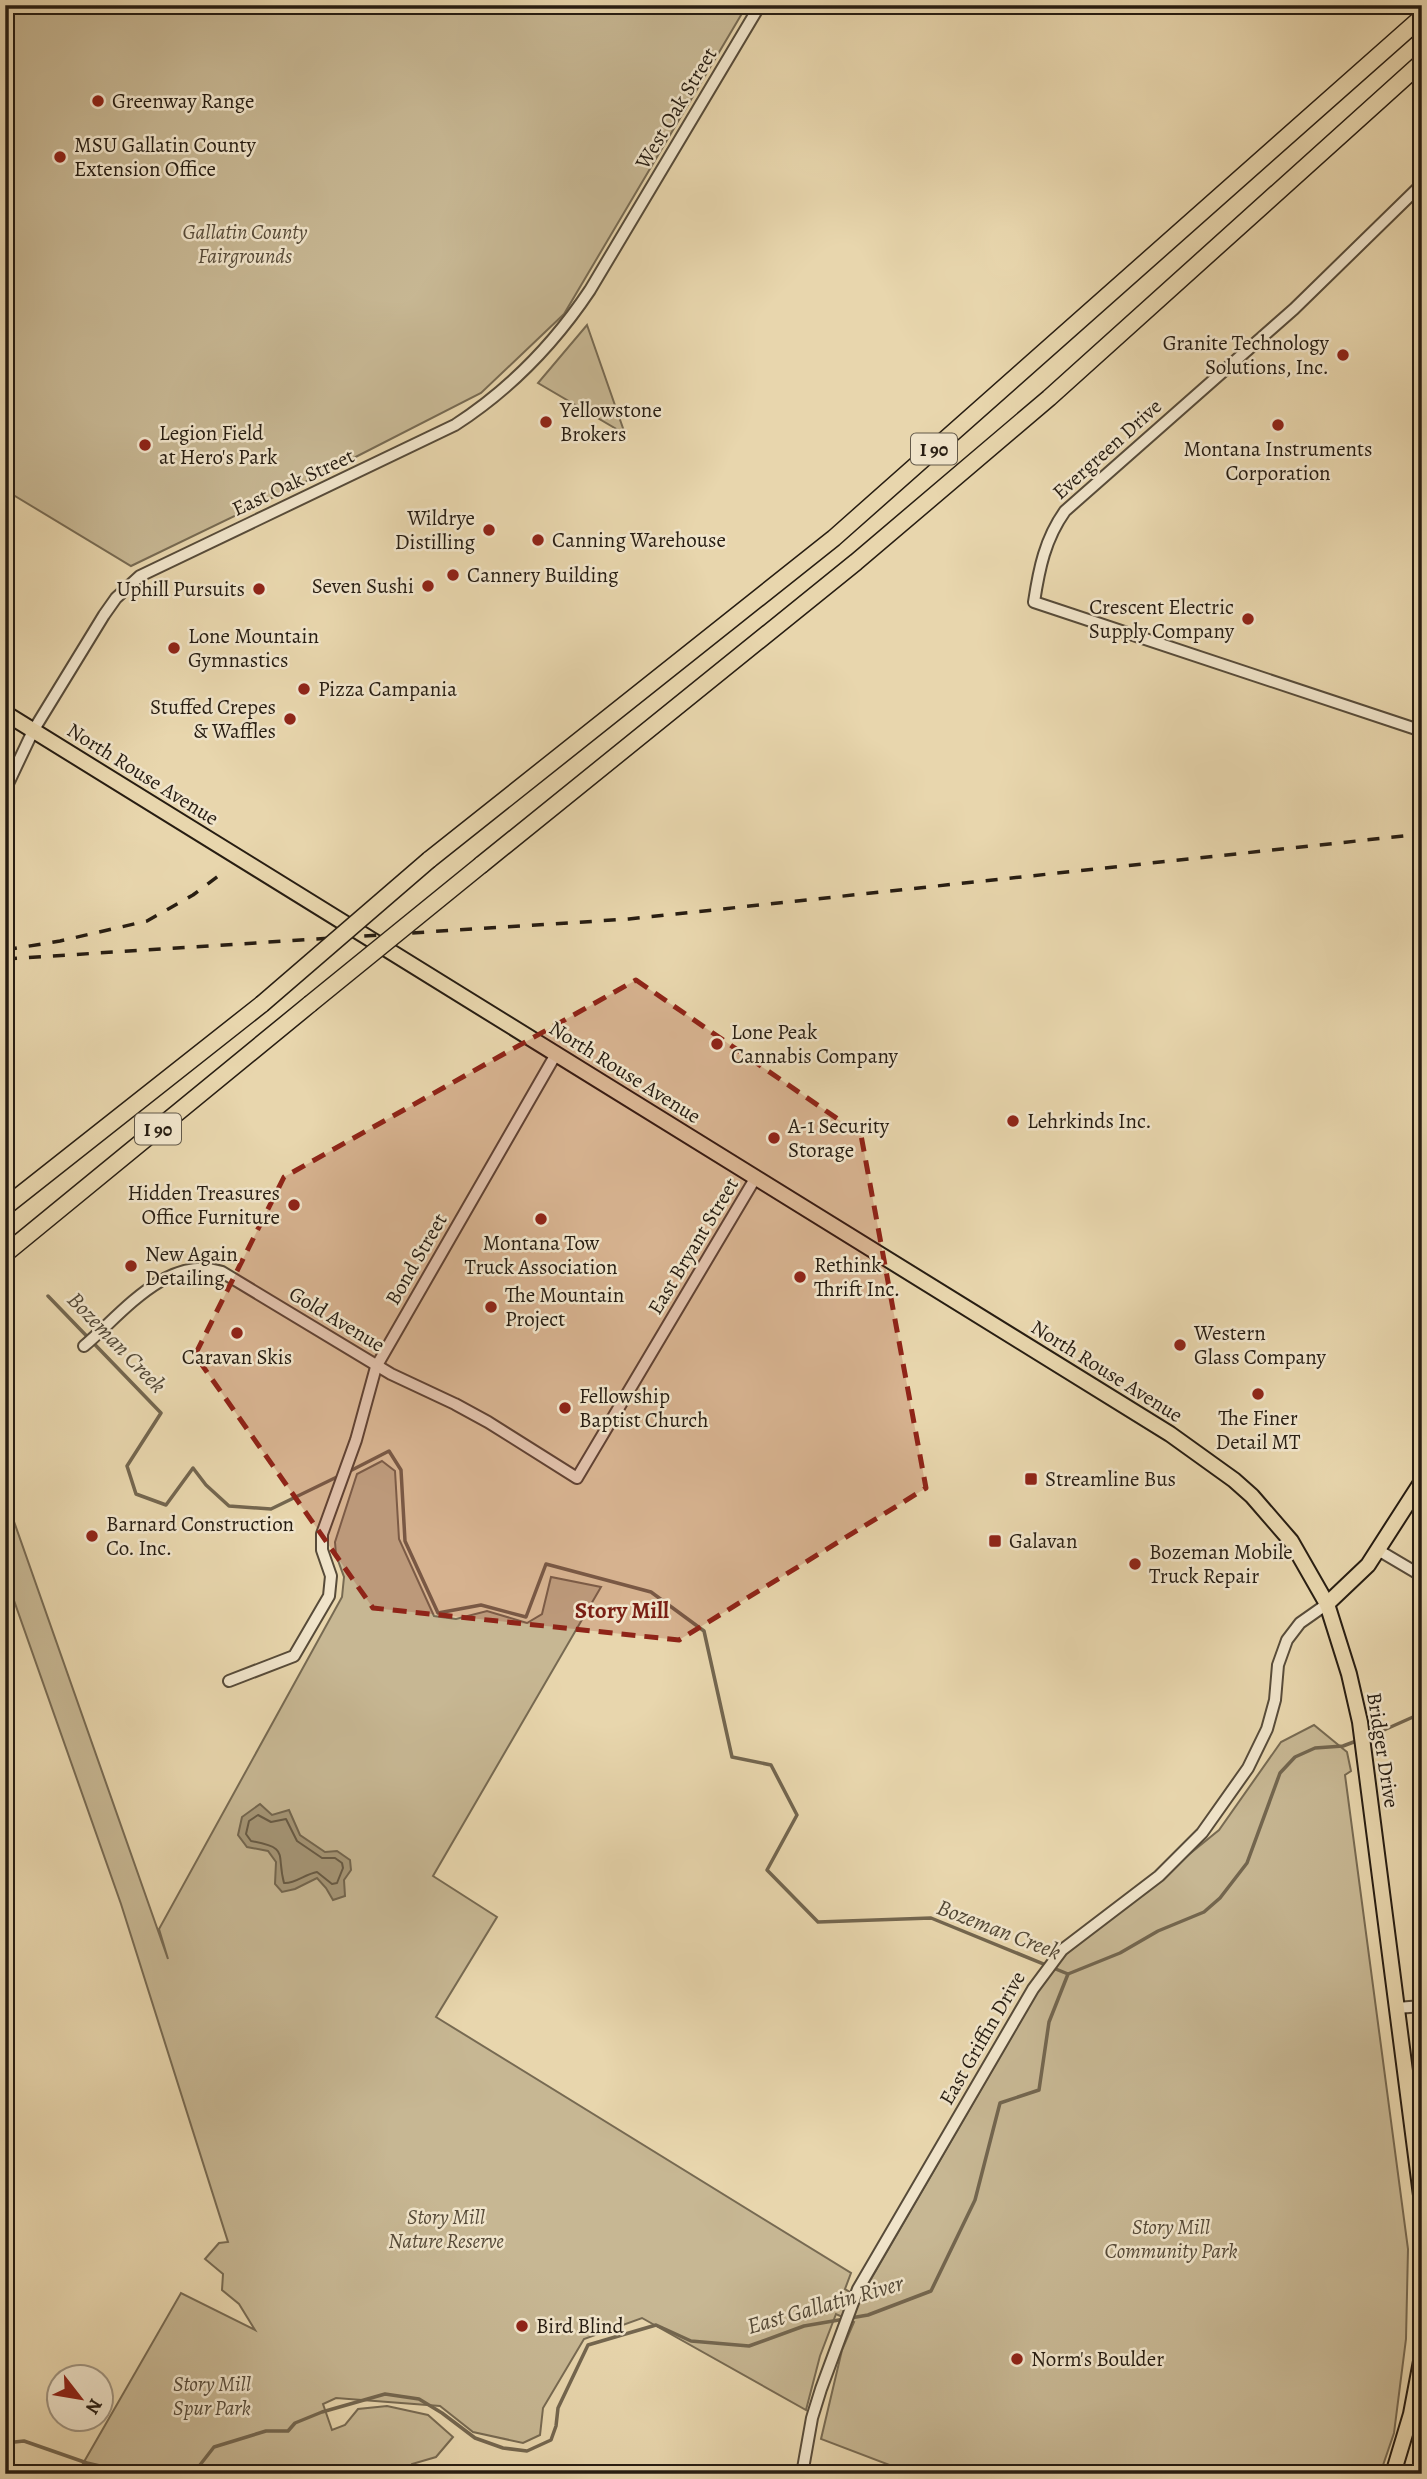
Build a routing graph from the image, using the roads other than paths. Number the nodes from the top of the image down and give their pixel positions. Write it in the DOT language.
graph roads {
  1 [pos="760,5"];
  2 [pos="1422,7"];
  3 [pos="1422,17"];
  4 [pos="1422,62"];
  5 [pos="1422,68"];
  6 [pos="1339,92"];
  7 [pos="1375,105"];
  8 [pos="1422,184"];
  9 [pos="625,231"];
  10 [pos="5,713"];
  11 [pos="33,731"];
  12 [pos="1422,731"];
  13 [pos="5,790"];
  14 [pos="556,1055"];
  15 [pos="756,1177"];
  16 [pos="5,1208"];
  17 [pos="5,1254"];
  18 [pos="84,1346"];
  19 [pos="377,1365"];
  20 [pos="1221,1470"];
  21 [pos="577,1478"];
  22 [pos="1422,1481"];
  23 [pos="1378,1550"];
  24 [pos="1422,1576"];
  25 [pos="1327,1604"];
  26 [pos="229,1681"];
  27 [pos="1422,2006"];
  28 [pos="1397,2008"];
  29 [pos="1422,2203"];
  30 [pos="1422,2356"];
  31 [pos="1416,2416"];
  32 [pos="802,2474"];
  33 [pos="1393,2474"];
  1 -- 9 [label="street, West Oak Street"];
  2 -- 6 [label="highway"];
  3 -- 6 [label="highway, I 90"];
  4 -- 7 [label="highway, I 90"];
  5 -- 7 [label="highway"];
  6 -- 16 [label="highway, I 90, bridge"];
  7 -- 17 [label="highway, I 90, bridge"];
  8 -- 12 [label="street, Evergreen Drive"];
  9 -- 11 [label="street, East Oak Street"];
  10 -- 11 [label="main road, North Rouse Avenue"];
  11 -- 13 [label="street, East Oak Street"];
  11 -- 14 [label="main road, North Rouse Avenue"];
  14 -- 15 [label="main road, North Rouse Avenue"];
  14 -- 19 [label="street, Bond Street"];
  15 -- 20 [label="main road, North Rouse Avenue"];
  15 -- 21 [label="street, East Bryant Street"];
  18 -- 19 [label="street, Gold Avenue"];
  19 -- 21 [label="street, Gold Avenue"];
  19 -- 26 [label="street, Bond Street"];
  20 -- 25 [label="main road, Bridger Drive"];
  22 -- 23 [label="main road, East Griffin Drive"];
  23 -- 24 [label="street"];
  23 -- 25 [label="main road, East Griffin Drive"];
  25 -- 28 [label="main road, Bridger Drive"];
  25 -- 32 [label="street, East Griffin Drive"];
  27 -- 28 [label="street"];
  28 -- 29 [label="main road, Bridger Drive"];
  30 -- 31 [label="main road"];
  31 -- 33 [label="main road"];
}
